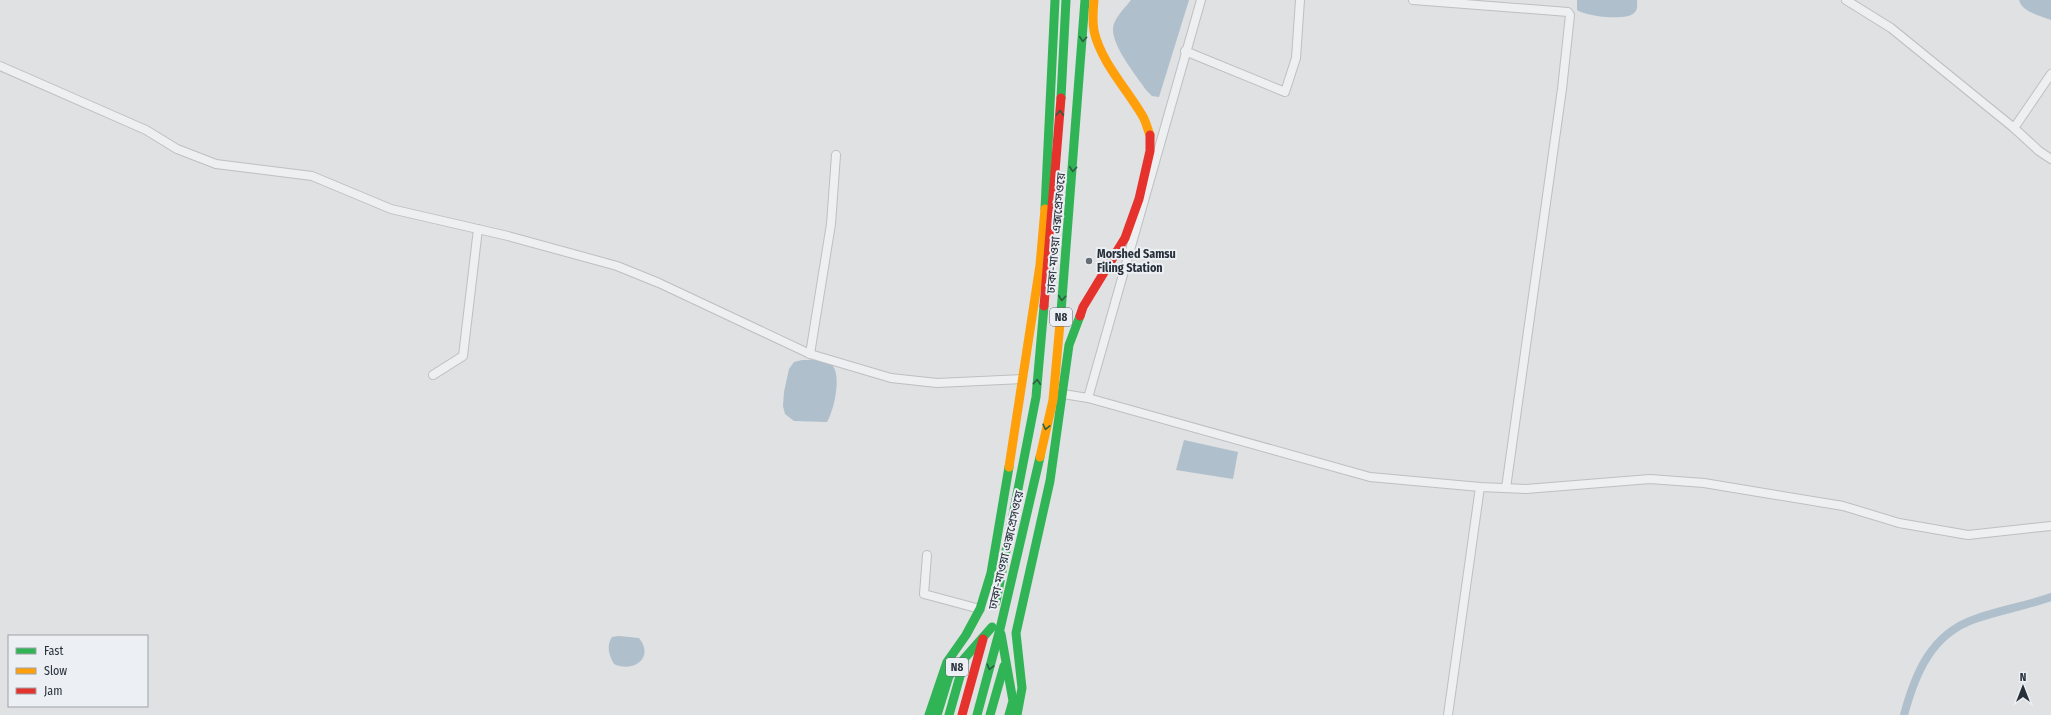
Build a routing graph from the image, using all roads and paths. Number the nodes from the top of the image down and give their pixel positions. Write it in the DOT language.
graph roads {
  1 [pos="1055,0"];
  2 [pos="1066,0"];
  3 [pos="1085,0"];
  4 [pos="1094,0"];
  5 [pos="1201,0"];
  6 [pos="1300,0"];
  7 [pos="1413,0"];
  8 [pos="1846,0"];
  9 [pos="1185,52"];
  10 [pos="0,66"];
  11 [pos="2051,74"];
  12 [pos="2014,128"];
  13 [pos="836,155"];
  14 [pos="2051,159"];
  15 [pos="478,229"];
  16 [pos="810,354"];
  17 [pos="433,375"];
  18 [pos="1022,379"];
  19 [pos="1063,394"];
  20 [pos="1088,398"];
  21 [pos="1480,487"];
  22 [pos="1506,488"];
  23 [pos="2051,526"];
  24 [pos="927,555"];
  25 [pos="980,608"];
  26 [pos="996,628"];
  27 [pos="984,635"];
  28 [pos="977,644"];
  29 [pos="1003,648"];
  30 [pos="966,656"];
  31 [pos="1006,661"];
  32 [pos="958,666"];
  33 [pos="1008,677"];
  34 [pos="1010,690"];
  35 [pos="929,715"];
  36 [pos="937,715"];
  37 [pos="942,715"];
  38 [pos="949,715"];
  39 [pos="955,715"];
  40 [pos="962,715"];
  41 [pos="968,715"];
  42 [pos="977,715"];
  43 [pos="984,715"];
  44 [pos="990,715"];
  45 [pos="997,715"];
  46 [pos="1003,715"];
  47 [pos="1009,715"];
  48 [pos="1018,715"];
  49 [pos="1448,715"];
  1 -- 18 [label="main road"];
  26 -- 2 [label="main road, ঢাকা-মাওয়া এক্সপ্রেসওয়ে / N8, one-way"];
  3 -- 26 [label="main road, ঢাকা-মাওয়া এক্সপ্রেসওয়ে / N8, one-way"];
  4 -- 19 [label="main road"];
  5 -- 9 [label="street"];
  6 -- 9 [label="street"];
  7 -- 22 [label="street"];
  8 -- 12 [label="street"];
  9 -- 20 [label="street"];
  10 -- 15 [label="street"];
  11 -- 12 [label="street"];
  12 -- 14 [label="street"];
  13 -- 16 [label="street"];
  15 -- 16 [label="street"];
  15 -- 17 [label="street"];
  16 -- 18 [label="street"];
  18 -- 25 [label="main road"];
  19 -- 20 [label="street"];
  19 -- 48 [label="main road"];
  20 -- 21 [label="street"];
  21 -- 22 [label="street"];
  21 -- 49 [label="street"];
  22 -- 23 [label="street"];
  24 -- 25 [label="street"];
  25 -- 35 [label="main road"];
  26 -- 27 [label="main road, ঢাকা-মাওয়া এক্সপ্রেসওয়ে / N8"];
  26 -- 29 [label="main road, ঢাকা-মাওয়া এক্সপ্রেসওয়ে / N8"];
  26 -- 41 [label="main road, ঢাকা-মাওয়া এক্সপ্রেসওয়ে / N8"];
  26 -- 42 [label="main road, ঢাকা-মাওয়া এক্সপ্রেসওয়ে / N8, one-way"];
  27 -- 28 [label="main road, ঢাকা-মাওয়া এক্সপ্রেসওয়ে / N8"];
  27 -- 40 [label="main road, ঢাকা-মাওয়া এক্সপ্রেসওয়ে / N8"];
  28 -- 30 [label="main road, ঢাকা-মাওয়া এক্সপ্রেসওয়ে / N8"];
  28 -- 39 [label="main road, ঢাকা-মাওয়া এক্সপ্রেসওয়ে / N8"];
  29 -- 31 [label="main road, ঢাকা-মাওয়া এক্সপ্রেসওয়ে / N8"];
  29 -- 43 [label="main road, ঢাকা-মাওয়া এক্সপ্রেসওয়ে / N8"];
  30 -- 32 [label="main road, ঢাকা-মাওয়া এক্সপ্রেসওয়ে / N8"];
  30 -- 38 [label="main road, ঢাকা-মাওয়া এক্সপ্রেসওয়ে / N8"];
  31 -- 33 [label="main road, ঢাকা-মাওয়া এক্সপ্রেসওয়ে / N8"];
  31 -- 44 [label="main road, ঢাকা-মাওয়া এক্সপ্রেসওয়ে / N8"];
  32 -- 36 [label="main road, ঢাকা-মাওয়া এক্সপ্রেসওয়ে / N8"];
  32 -- 37 [label="main road, ঢাকা-মাওয়া এক্সপ্রেসওয়ে / N8"];
  33 -- 34 [label="main road, ঢাকা-মাওয়া এক্সপ্রেসওয়ে / N8"];
  33 -- 45 [label="main road, ঢাকা-মাওয়া এক্সপ্রেসওয়ে / N8"];
  34 -- 46 [label="main road, ঢাকা-মাওয়া এক্সপ্রেসওয়ে / N8"];
  34 -- 47 [label="main road, ঢাকা-মাওয়া এক্সপ্রেসওয়ে / N8"];
}
